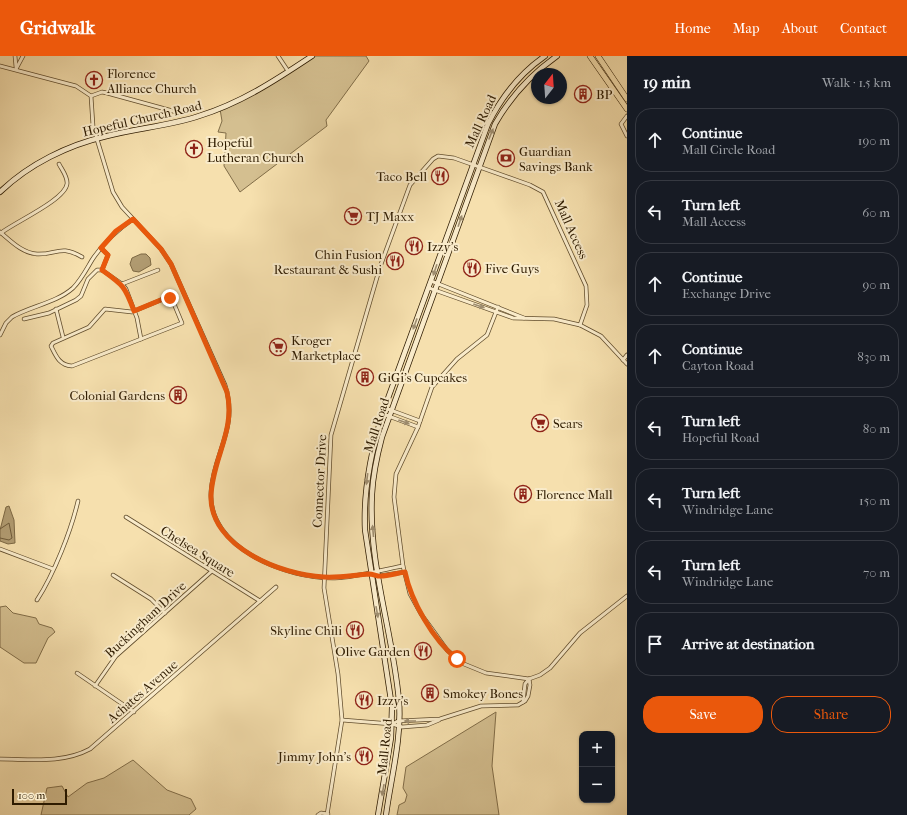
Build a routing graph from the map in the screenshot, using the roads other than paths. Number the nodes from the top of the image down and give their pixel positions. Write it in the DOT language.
graph roads {
  1 [pos="15,56"];
  2 [pos="23,56"];
  3 [pos="278,56"];
  4 [pos="312,56"];
  5 [pos="545,56"];
  6 [pos="557,56"];
  7 [pos="590,56"];
  8 [pos="598,56"];
  9 [pos="0,66"];
  10 [pos="16,69"];
  11 [pos="288,71"];
  12 [pos="90,96"];
  13 [pos="627,99"];
  14 [pos="627,109"];
  15 [pos="180,113"];
  16 [pos="627,116"];
  17 [pos="627,136"];
  18 [pos="96,138"];
  19 [pos="59,164"];
  20 [pos="472,164"];
  21 [pos="479,167"];
  22 [pos="0,192"];
  23 [pos="133,219"];
  24 [pos="1,232"];
  25 [pos="101,248"];
  26 [pos="82,257"];
  27 [pos="102,270"];
  28 [pos="158,270"];
  29 [pos="431,282"];
  30 [pos="122,284"];
  31 [pos="438,284"];
  32 [pos="429,288"];
  33 [pos="435,290"];
  34 [pos="498,307"];
  35 [pos="56,309"];
  36 [pos="134,311"];
  37 [pos="496,312"];
  38 [pos="24,319"];
  39 [pos="526,319"];
  40 [pos="580,325"];
  41 [pos="0,334"];
  42 [pos="63,337"];
  43 [pos="141,339"];
  44 [pos="627,355"];
  45 [pos="623,360"];
  46 [pos="627,364"];
  47 [pos="385,408"];
  48 [pos="392,410"];
  49 [pos="383,414"];
  50 [pos="390,417"];
  51 [pos="420,421"];
  52 [pos="418,427"];
  53 [pos="78,501"];
  54 [pos="126,517"];
  55 [pos="0,549"];
  56 [pos="403,566"];
  57 [pos="53,569"];
  58 [pos="378,570"];
  59 [pos="212,571"];
  60 [pos="405,572"];
  61 [pos="371,574"];
  62 [pos="112,575"];
  63 [pos="378,576"];
  64 [pos="324,578"];
  65 [pos="276,587"];
  66 [pos="627,596"];
  67 [pos="37,600"];
  68 [pos="260,601"];
  69 [pos="165,613"];
  70 [pos="77,673"];
  71 [pos="528,679"];
  72 [pos="95,686"];
  73 [pos="134,712"];
  74 [pos="440,719"];
  75 [pos="342,720"];
  76 [pos="392,724"];
  77 [pos="398,724"];
  78 [pos="0,759"];
  79 [pos="328,814"];
  80 [pos="318,815"];
  81 [pos="378,815"];
  82 [pos="386,815"];
  1 -- 10 [label="street"];
  2 -- 10 [label="street"];
  3 -- 11 [label="street"];
  4 -- 11 [label="main road, Hopeful Church Road"];
  5 -- 20 [label="main road, Mall Road"];
  21 -- 6 [label="main road, Mall Road, one-way"];
  7 -- 14 [label="main road"];
  8 -- 13 [label="main road"];
  9 -- 10 [label="street"];
  10 -- 12 [label="street"];
  11 -- 18 [label="main road, Hopeful Church Road"];
  12 -- 15 [label="street"];
  12 -- 18 [label="street"];
  16 -- 17 [label="street"];
  18 -- 22 [label="main road, Hopeful Church Road"];
  18 -- 23 [label="street"];
  19 -- 24 [label="street"];
  20 -- 21 [label="street, Mall Access"];
  20 -- 29 [label="main road, Mall Road, one-way"];
  20 -- 64 [label="street, Connector Drive"];
  31 -- 21 [label="main road, Mall Road, one-way"];
  21 -- 40 [label="street, Mall Access"];
  23 -- 25 [label="street"];
  23 -- 64 [label="street"];
  24 -- 26 [label="street"];
  25 -- 27 [label="street"];
  25 -- 41 [label="street"];
  27 -- 30 [label="street"];
  27 -- 35 [label="street"];
  28 -- 30 [label="street"];
  29 -- 31 [label="street"];
  29 -- 32 [label="main road, Mall Road"];
  30 -- 36 [label="street"];
  31 -- 33 [label="main road, Mall Road"];
  31 -- 34 [label="street"];
  32 -- 33 [label="street"];
  32 -- 47 [label="main road, Mall Road, one-way"];
  33 -- 37 [label="street, one-way"];
  33 -- 48 [label="main road, Mall Road"];
  34 -- 37 [label="street"];
  34 -- 39 [label="street"];
  35 -- 38 [label="street"];
  35 -- 42 [label="street"];
  36 -- 42 [label="street"];
  36 -- 43 [label="street"];
  36 -- 43 [label="street"];
  37 -- 39 [label="street"];
  37 -- 51 [label="street"];
  39 -- 40 [label="street"];
  40 -- 45 [label="street"];
  42 -- 43 [label="street"];
  44 -- 45 [label="street"];
  45 -- 46 [label="street"];
  47 -- 48 [label="street"];
  47 -- 49 [label="main road, Mall Road"];
  48 -- 50 [label="main road, Mall Road"];
  48 -- 51 [label="street"];
  49 -- 50 [label="street"];
  49 -- 61 [label="main road, Mall Road, one-way"];
  50 -- 52 [label="street, one-way"];
  58 -- 50 [label="main road, Mall Road, one-way"];
  51 -- 52 [label="street"];
  52 -- 56 [label="street"];
  53 -- 57 [label="street"];
  54 -- 59 [label="street, Chelsea Square"];
  55 -- 57 [label="street"];
  56 -- 58 [label="street"];
  56 -- 60 [label="street"];
  57 -- 67 [label="street"];
  58 -- 61 [label="street"];
  58 -- 63 [label="main road, Mall Road"];
  59 -- 68 [label="street, Chelsea Square"];
  59 -- 69 [label="street, Buckingham Drive"];
  60 -- 63 [label="street"];
  60 -- 71 [label="street"];
  61 -- 63 [label="street"];
  61 -- 64 [label="street"];
  61 -- 76 [label="main road, Mall Road, one-way"];
  62 -- 69 [label="street"];
  63 -- 77 [label="main road, Mall Road"];
  64 -- 75 [label="street, Connector Drive"];
  65 -- 68 [label="street, Achates Avenue"];
  66 -- 71 [label="street"];
  68 -- 73 [label="street, Achates Avenue"];
  69 -- 72 [label="street, Buckingham Drive"];
  70 -- 72 [label="street"];
  71 -- 74 [label="street"];
  72 -- 73 [label="street"];
  73 -- 78 [label="street, Achates Avenue"];
  74 -- 77 [label="street, one-way"];
  74 -- 77 [label="street"];
  75 -- 76 [label="street"];
  75 -- 79 [label="street, Connector Drive"];
  76 -- 77 [label="street"];
  76 -- 81 [label="main road, Mall Road, one-way"];
  77 -- 82 [label="main road, Mall Road"];
  79 -- 80 [label="street"];
}
